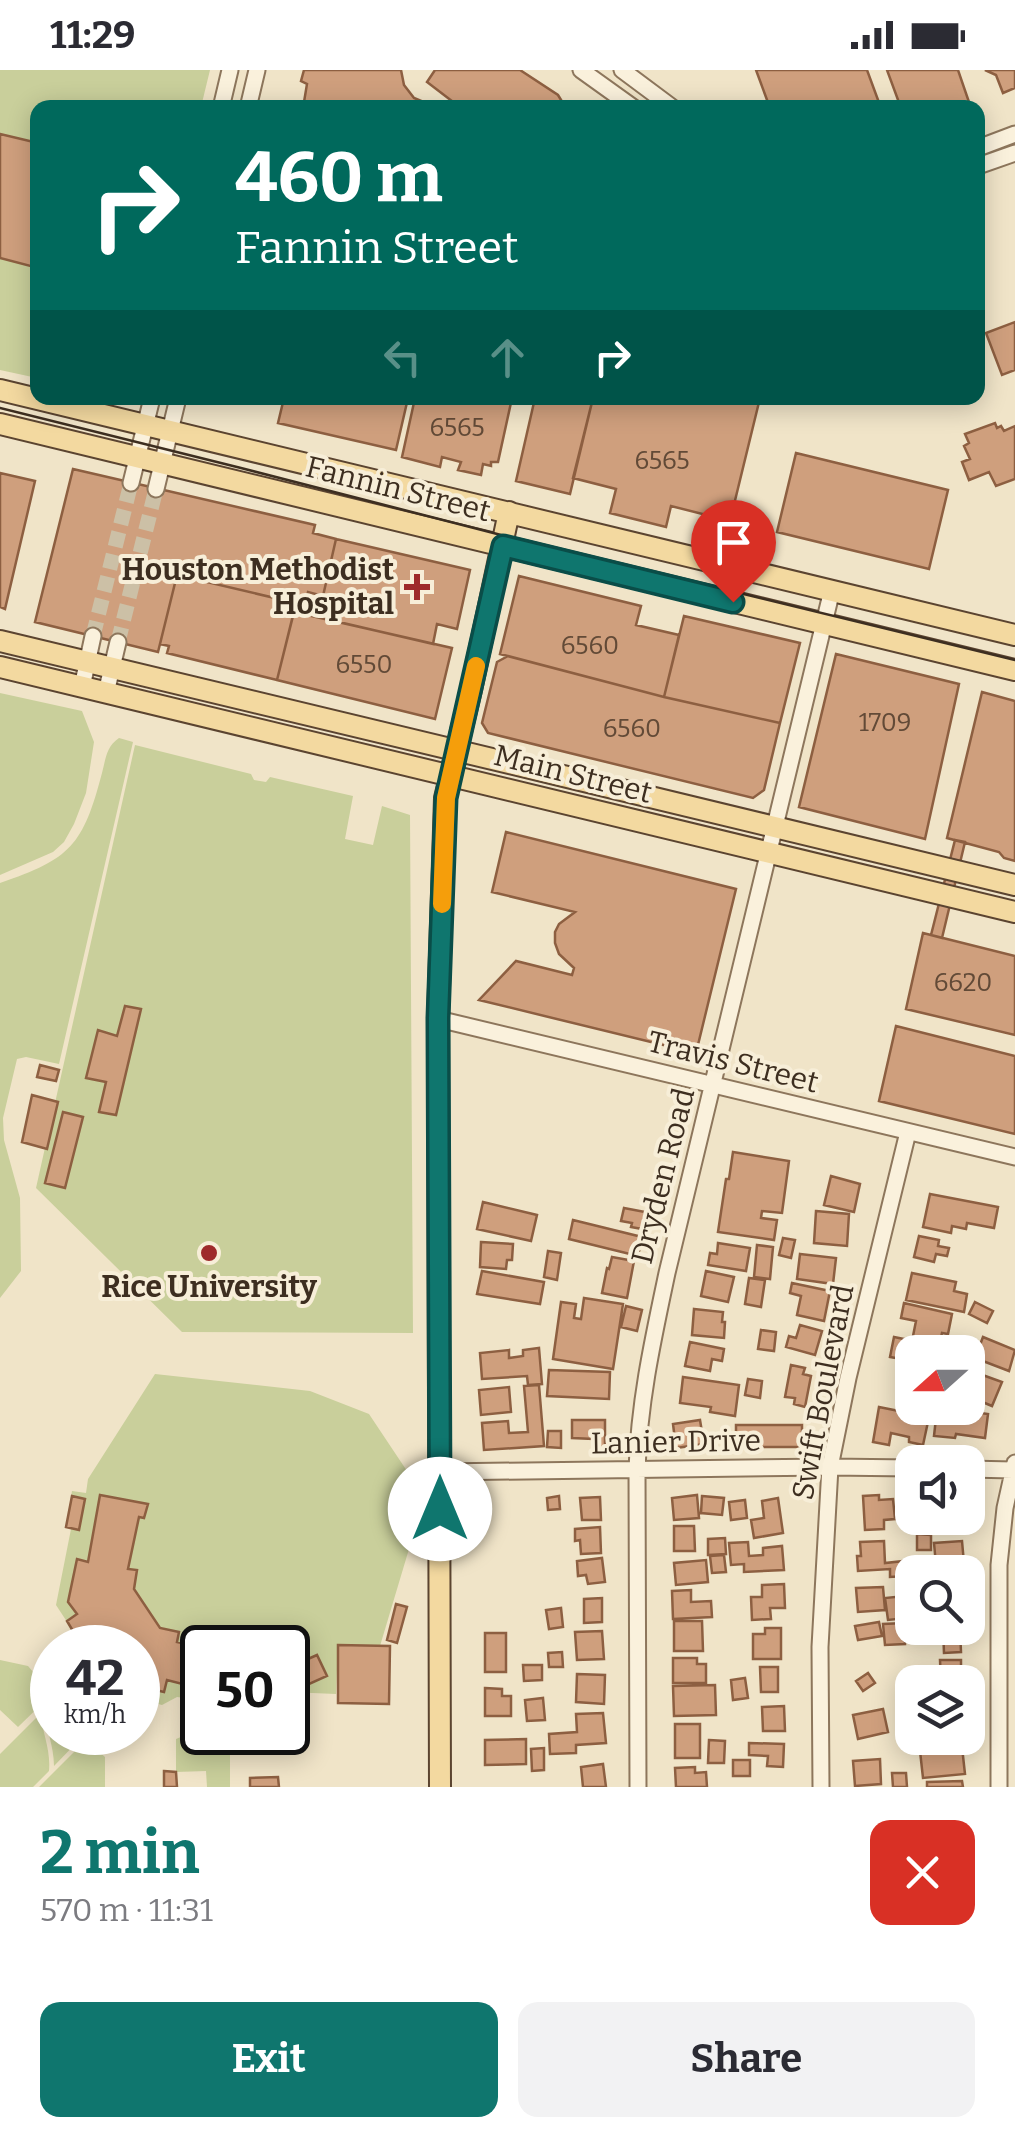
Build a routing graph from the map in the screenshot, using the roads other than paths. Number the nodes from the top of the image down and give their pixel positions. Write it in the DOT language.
graph roads {
  1 [pos="230,70"];
  2 [pos="257,70"];
  3 [pos="581,70"];
  4 [pos="622,70"];
  5 [pos="223,100"];
  6 [pos="250,100"];
  7 [pos="623,100"];
  8 [pos="662,100"];
  9 [pos="1015,134"];
  10 [pos="985,145"];
  11 [pos="1015,153"];
  12 [pos="985,164"];
  13 [pos="0,390"];
  14 [pos="30,397"];
  15 [pos="60,405"];
  16 [pos="150,405"];
  17 [pos="176,405"];
  18 [pos="0,424"];
  19 [pos="145,426"];
  20 [pos="170,432"];
  21 [pos="138,457"];
  22 [pos="162,462"];
  23 [pos="131,483"];
  24 [pos="156,489"];
  25 [pos="509,512"];
  26 [pos="503,546"];
  27 [pos="832,590"];
  28 [pos="958,621"];
  29 [pos="824,624"];
  30 [pos="1015,635"];
  31 [pos="94,636"];
  32 [pos="0,641"];
  33 [pos="118,642"];
  34 [pos="88,662"];
  35 [pos="0,667"];
  36 [pos="1011,667"];
  37 [pos="112,668"];
  38 [pos="82,686"];
  39 [pos="106,692"];
  40 [pos="457,751"];
  41 [pos="450,776"];
  42 [pos="776,825"];
  43 [pos="770,853"];
  44 [pos="1015,885"];
  45 [pos="1015,912"];
  46 [pos="438,1018"];
  47 [pos="714,1086"];
  48 [pos="908,1132"];
  49 [pos="1015,1157"];
  50 [pos="830,1466"];
  51 [pos="895,1468"];
  52 [pos="1014,1469"];
  53 [pos="637,1470"];
  54 [pos="985,1470"];
  55 [pos="440,1472"];
  56 [pos="440,1787"];
  57 [pos="638,1787"];
  58 [pos="821,1787"];
  59 [pos="998,1787"];
  1 -- 5 [label="street"];
  2 -- 6 [label="street"];
  3 -- 7 [label="street"];
  4 -- 8 [label="street"];
  9 -- 10 [label="street"];
  11 -- 12 [label="street"];
  13 -- 14 [label="main road, Fannin Street"];
  15 -- 19 [label="main road, Fannin Street"];
  16 -- 19 [label="street"];
  17 -- 20 [label="street"];
  18 -- 21 [label="main road, Fannin Street"];
  19 -- 20 [label="main road, Fannin Street"];
  19 -- 21 [label="street"];
  20 -- 22 [label="street"];
  20 -- 25 [label="main road, Fannin Street"];
  21 -- 22 [label="main road, Fannin Street"];
  21 -- 23 [label="street"];
  22 -- 24 [label="street"];
  22 -- 26 [label="main road, Fannin Street"];
  25 -- 26 [label="main road"];
  25 -- 27 [label="main road, Fannin Street"];
  26 -- 29 [label="main road, Fannin Street"];
  26 -- 40 [label="main road"];
  27 -- 28 [label="main road, Fannin Street"];
  27 -- 29 [label="street, Dryden Road"];
  28 -- 29 [label="main road"];
  28 -- 30 [label="main road, Fannin Street"];
  29 -- 36 [label="main road, Fannin Street"];
  29 -- 42 [label="street, Dryden Road"];
  31 -- 34 [label="street"];
  32 -- 34 [label="main road, Main Street"];
  33 -- 37 [label="street"];
  34 -- 37 [label="main road, Main Street"];
  34 -- 38 [label="street"];
  35 -- 38 [label="main road, Main Street"];
  37 -- 39 [label="street"];
  37 -- 40 [label="main road, Main Street"];
  38 -- 39 [label="main road, Main Street"];
  39 -- 41 [label="main road, Main Street"];
  40 -- 41 [label="main road"];
  40 -- 42 [label="main road, Main Street"];
  41 -- 43 [label="main road, Main Street"];
  41 -- 46 [label="main road"];
  42 -- 43 [label="street, Dryden Road"];
  42 -- 44 [label="main road, Main Street"];
  43 -- 45 [label="main road, Main Street"];
  43 -- 47 [label="street, Dryden Road"];
  46 -- 47 [label="street, Travis Street"];
  46 -- 55 [label="main road"];
  47 -- 48 [label="street, Travis Street"];
  47 -- 53 [label="street, Dryden Road"];
  48 -- 49 [label="street, Travis Street"];
  48 -- 50 [label="street, Swift Boulevard"];
  50 -- 51 [label="street, Lanier Drive"];
  50 -- 53 [label="street, Lanier Drive"];
  50 -- 58 [label="street, Swift Boulevard"];
  52 -- 54 [label="street"];
  52 -- 59 [label="street"];
  53 -- 55 [label="street, Lanier Drive"];
  53 -- 57 [label="street, Dryden Road"];
  55 -- 56 [label="main road"];
}
